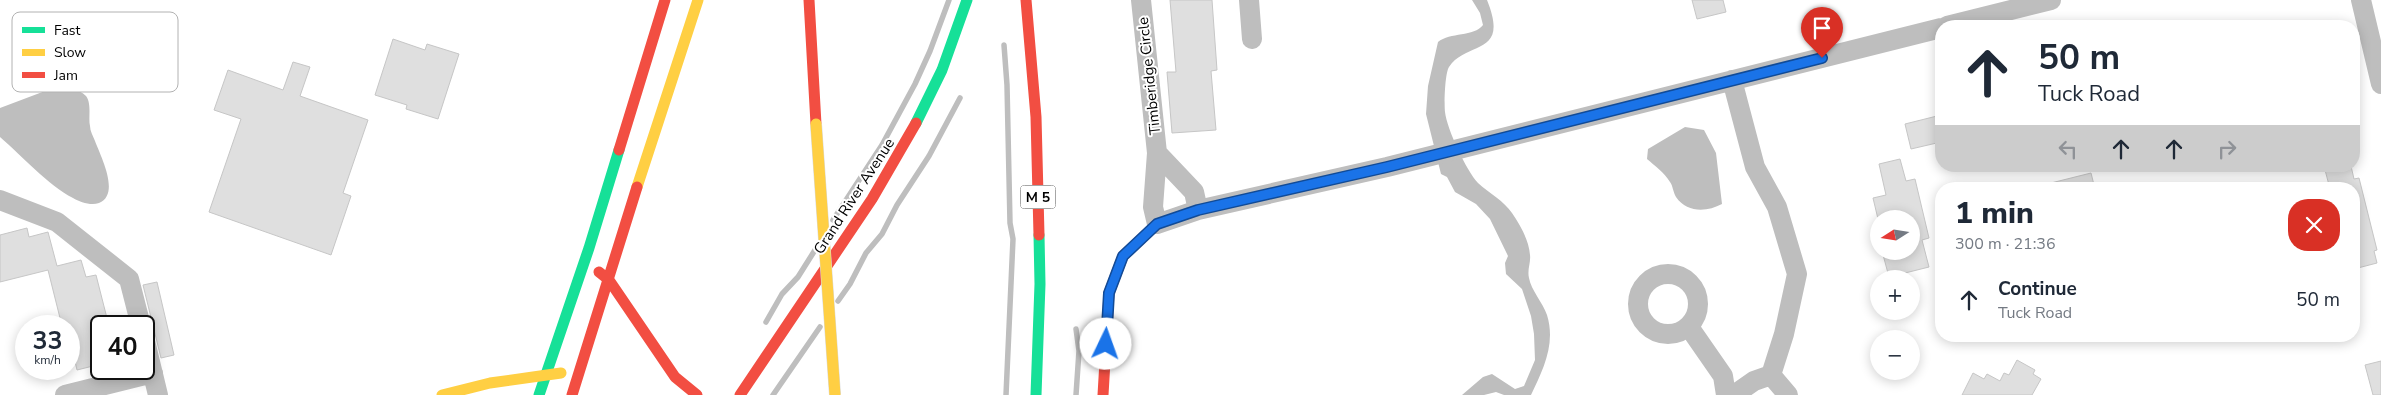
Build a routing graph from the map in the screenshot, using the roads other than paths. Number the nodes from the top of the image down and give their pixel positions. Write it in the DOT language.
graph roads {
  1 [pos="664,0"];
  2 [pos="698,0"];
  3 [pos="809,0"];
  4 [pos="967,0"];
  5 [pos="1026,0"];
  6 [pos="1141,0"];
  7 [pos="1249,0"];
  8 [pos="2051,0"];
  9 [pos="2360,0"];
  10 [pos="1971,20"];
  11 [pos="1935,29"];
  12 [pos="1252,39"];
  13 [pos="1732,80"];
  14 [pos="2381,84"];
  15 [pos="637,91"];
  16 [pos="656,125"];
  17 [pos="1157,152"];
  18 [pos="0,200"];
  19 [pos="1198,210"];
  20 [pos="1157,224"];
  21 [pos="589,248"];
  22 [pos="609,280"];
  23 [pos="138,315"];
  24 [pos="1689,327"];
  25 [pos="579,371"];
  26 [pos="1771,375"];
  27 [pos="545,376"];
  28 [pos="125,380"];
  29 [pos="155,380"];
  30 [pos="65,395"];
  31 [pos="158,395"];
  32 [pos="442,395"];
  33 [pos="539,395"];
  34 [pos="572,395"];
  35 [pos="697,395"];
  36 [pos="740,395"];
  37 [pos="835,395"];
  38 [pos="1036,395"];
  39 [pos="1103,395"];
  40 [pos="1726,395"];
  41 [pos="1734,395"];
  42 [pos="1788,395"];
  1 -- 15 [label="main road"];
  2 -- 16 [label="main road"];
  3 -- 37 [label="main road, bridge"];
  4 -- 36 [label="main road, Grand River Avenue"];
  5 -- 38 [label="main road, M 5"];
  6 -- 17 [label="street, Timberidge Circle"];
  7 -- 12 [label="street"];
  8 -- 10 [label="street"];
  9 -- 14 [label="street"];
  11 -- 13 [label="street"];
  13 -- 19 [label="street"];
  13 -- 26 [label="street"];
  15 -- 16 [label="main road"];
  15 -- 21 [label="main road"];
  16 -- 22 [label="main road"];
  17 -- 19 [label="street"];
  17 -- 20 [label="street, Timberidge Circle"];
  18 -- 23 [label="street"];
  19 -- 20 [label="street"];
  20 -- 39 [label="main road"];
  21 -- 22 [label="main road"];
  21 -- 27 [label="main road"];
  22 -- 25 [label="main road"];
  22 -- 35 [label="main road"];
  24 -- 40 [label="street"];
  25 -- 27 [label="main road"];
  25 -- 34 [label="main road"];
  26 -- 41 [label="street"];
  26 -- 42 [label="street"];
  27 -- 32 [label="main road"];
  27 -- 33 [label="main road"];
  28 -- 30 [label="street"];
  29 -- 31 [label="street"];
}
